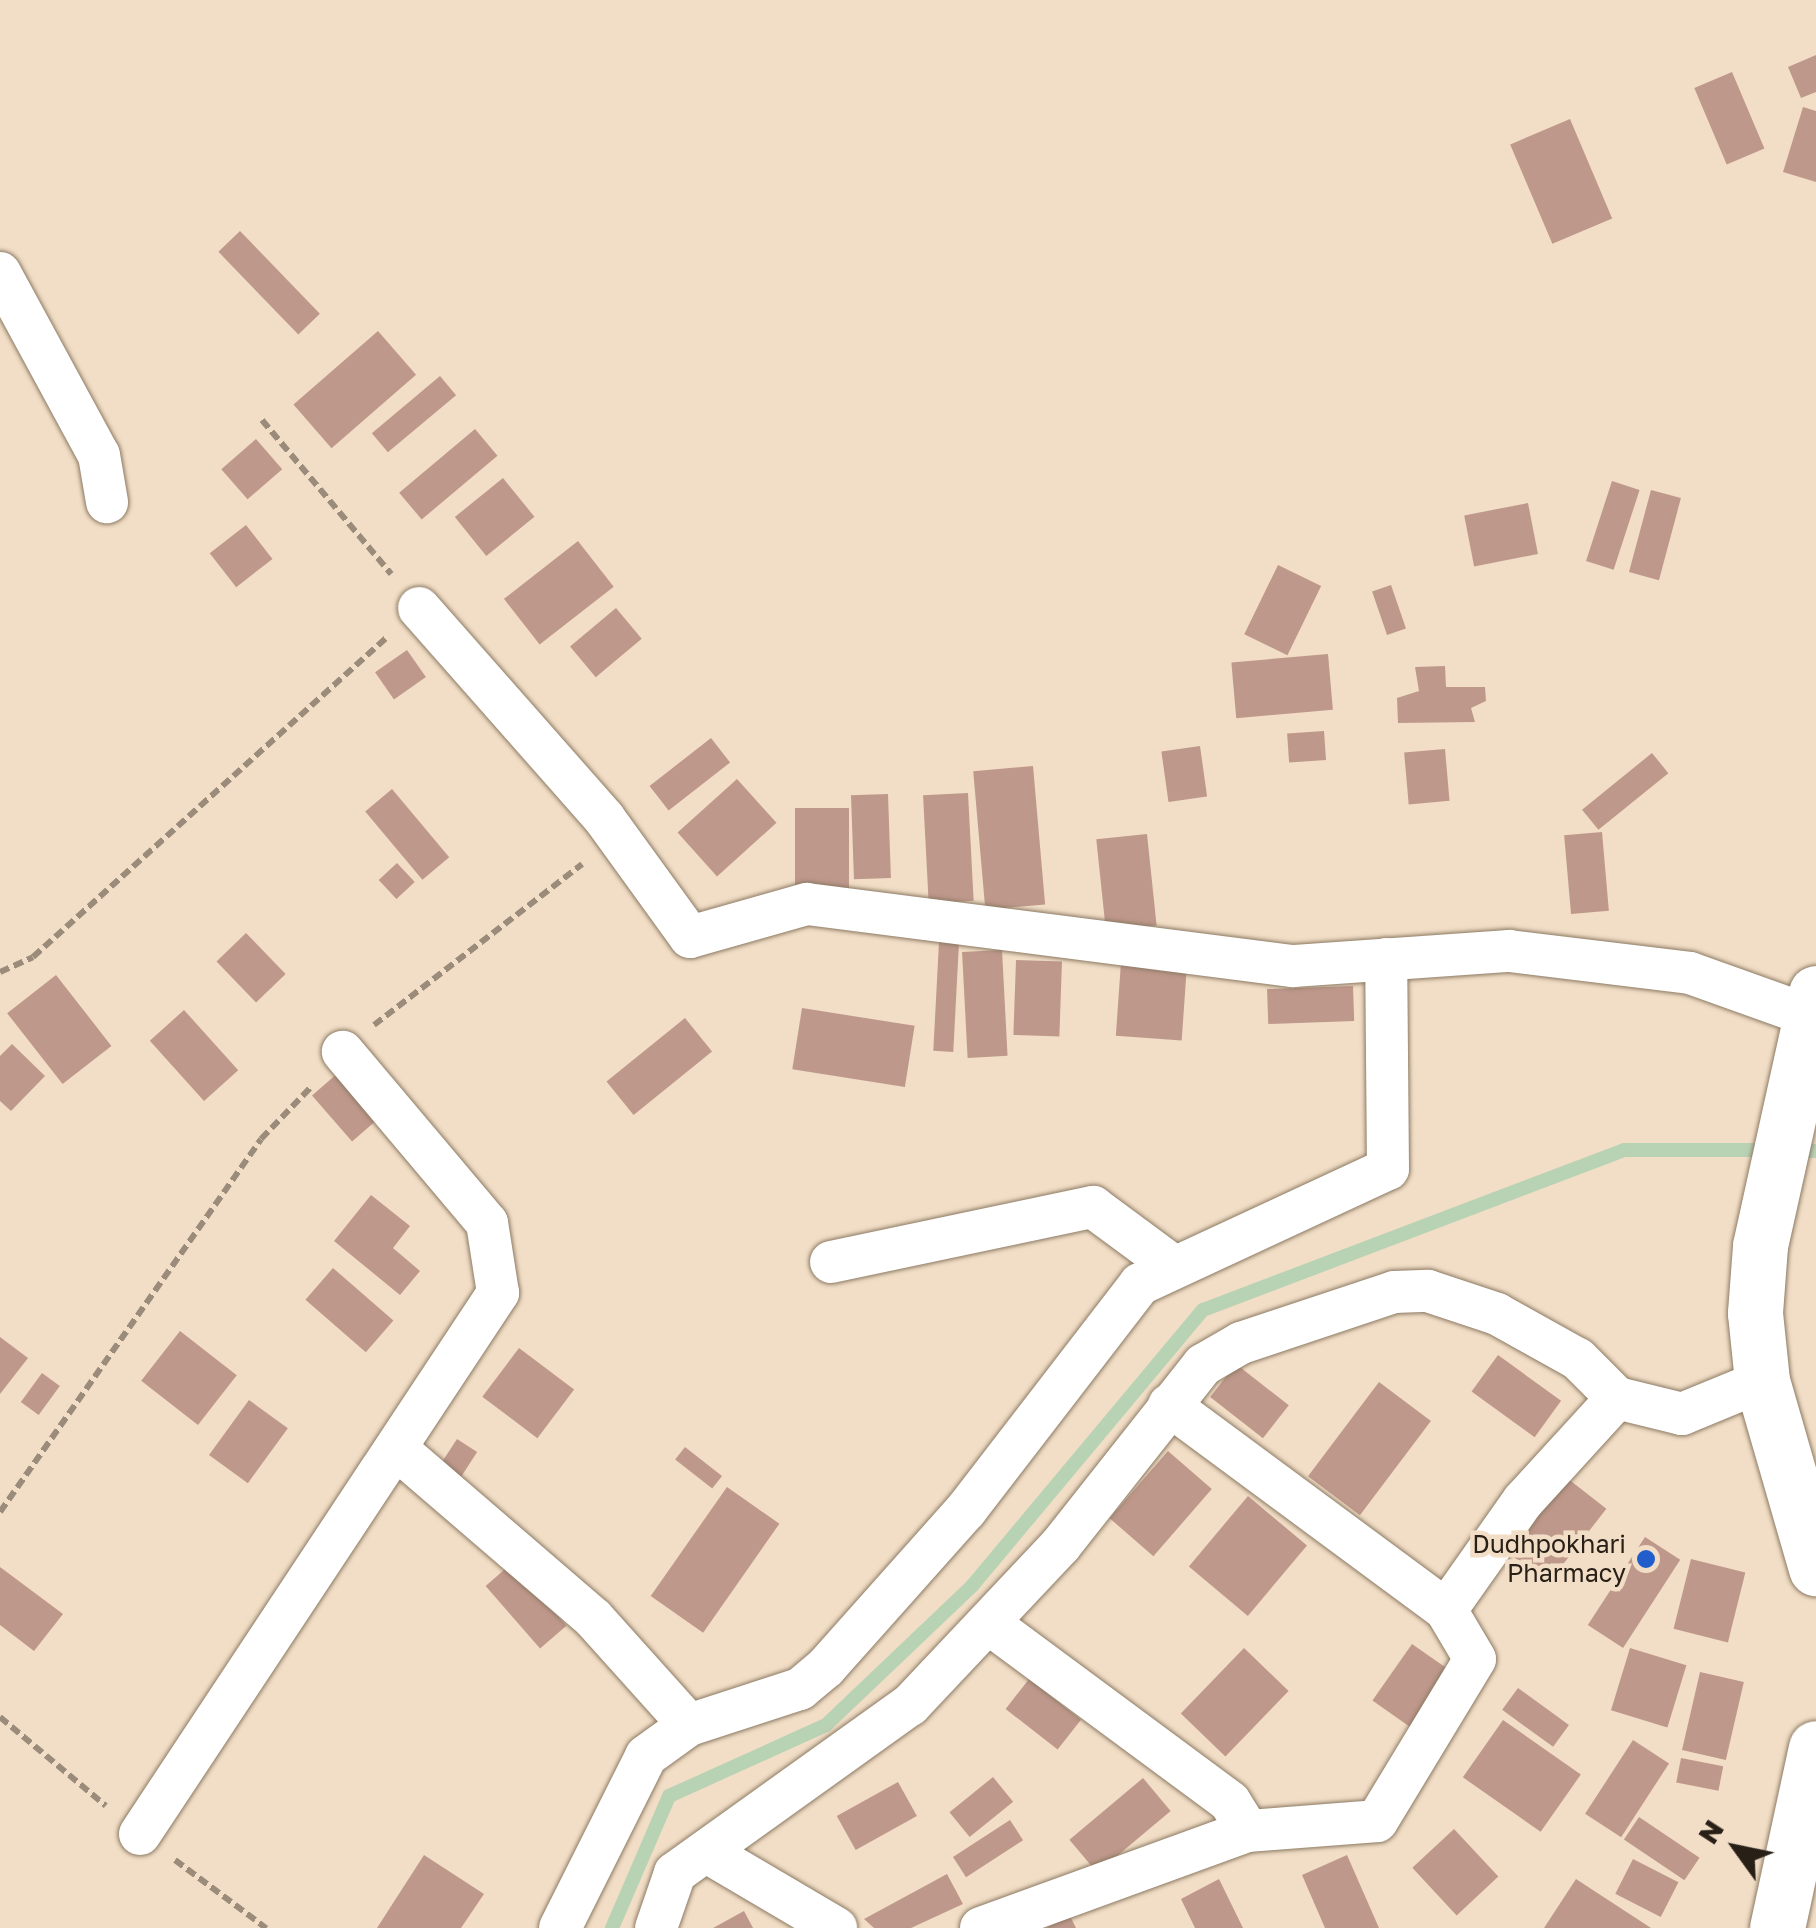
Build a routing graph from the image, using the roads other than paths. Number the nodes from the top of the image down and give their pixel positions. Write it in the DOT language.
graph roads {
  1 [pos="0,273"];
  2 [pos="107,502"];
  3 [pos="420,608"];
  4 [pos="1386,959"];
  5 [pos="1811,1004"];
  6 [pos="343,1052"];
  7 [pos="831,1262"];
  8 [pos="1170,1263"];
  9 [pos="1762,1381"];
  10 [pos="1617,1398"];
  11 [pos="1170,1405"];
  12 [pos="399,1451"];
  13 [pos="1816,1568"];
  14 [pos="1446,1610"];
  15 [pos="991,1625"];
  16 [pos="689,1725"];
  17 [pos="1816,1748"];
  18 [pos="1248,1830"];
  19 [pos="140,1834"];
  20 [pos="707,1852"];
  21 [pos="560,1928"];
  22 [pos="656,1928"];
  23 [pos="836,1928"];
  24 [pos="980,1928"];
  25 [pos="1778,1928"];
  1 -- 2 [label="street"];
  3 -- 4 [label="street"];
  4 -- 5 [label="street"];
  4 -- 8 [label="street"];
  5 -- 9 [label="main road"];
  6 -- 12 [label="street"];
  7 -- 8 [label="street"];
  8 -- 16 [label="street"];
  9 -- 10 [label="street"];
  9 -- 13 [label="main road"];
  10 -- 11 [label="street"];
  10 -- 14 [label="street"];
  11 -- 14 [label="street"];
  11 -- 15 [label="street"];
  12 -- 16 [label="street"];
  12 -- 19 [label="street"];
  14 -- 18 [label="street"];
  15 -- 18 [label="street"];
  15 -- 20 [label="street"];
  16 -- 21 [label="street"];
  17 -- 25 [label="main road"];
  18 -- 24 [label="street"];
  20 -- 22 [label="street"];
  20 -- 23 [label="street"];
}
